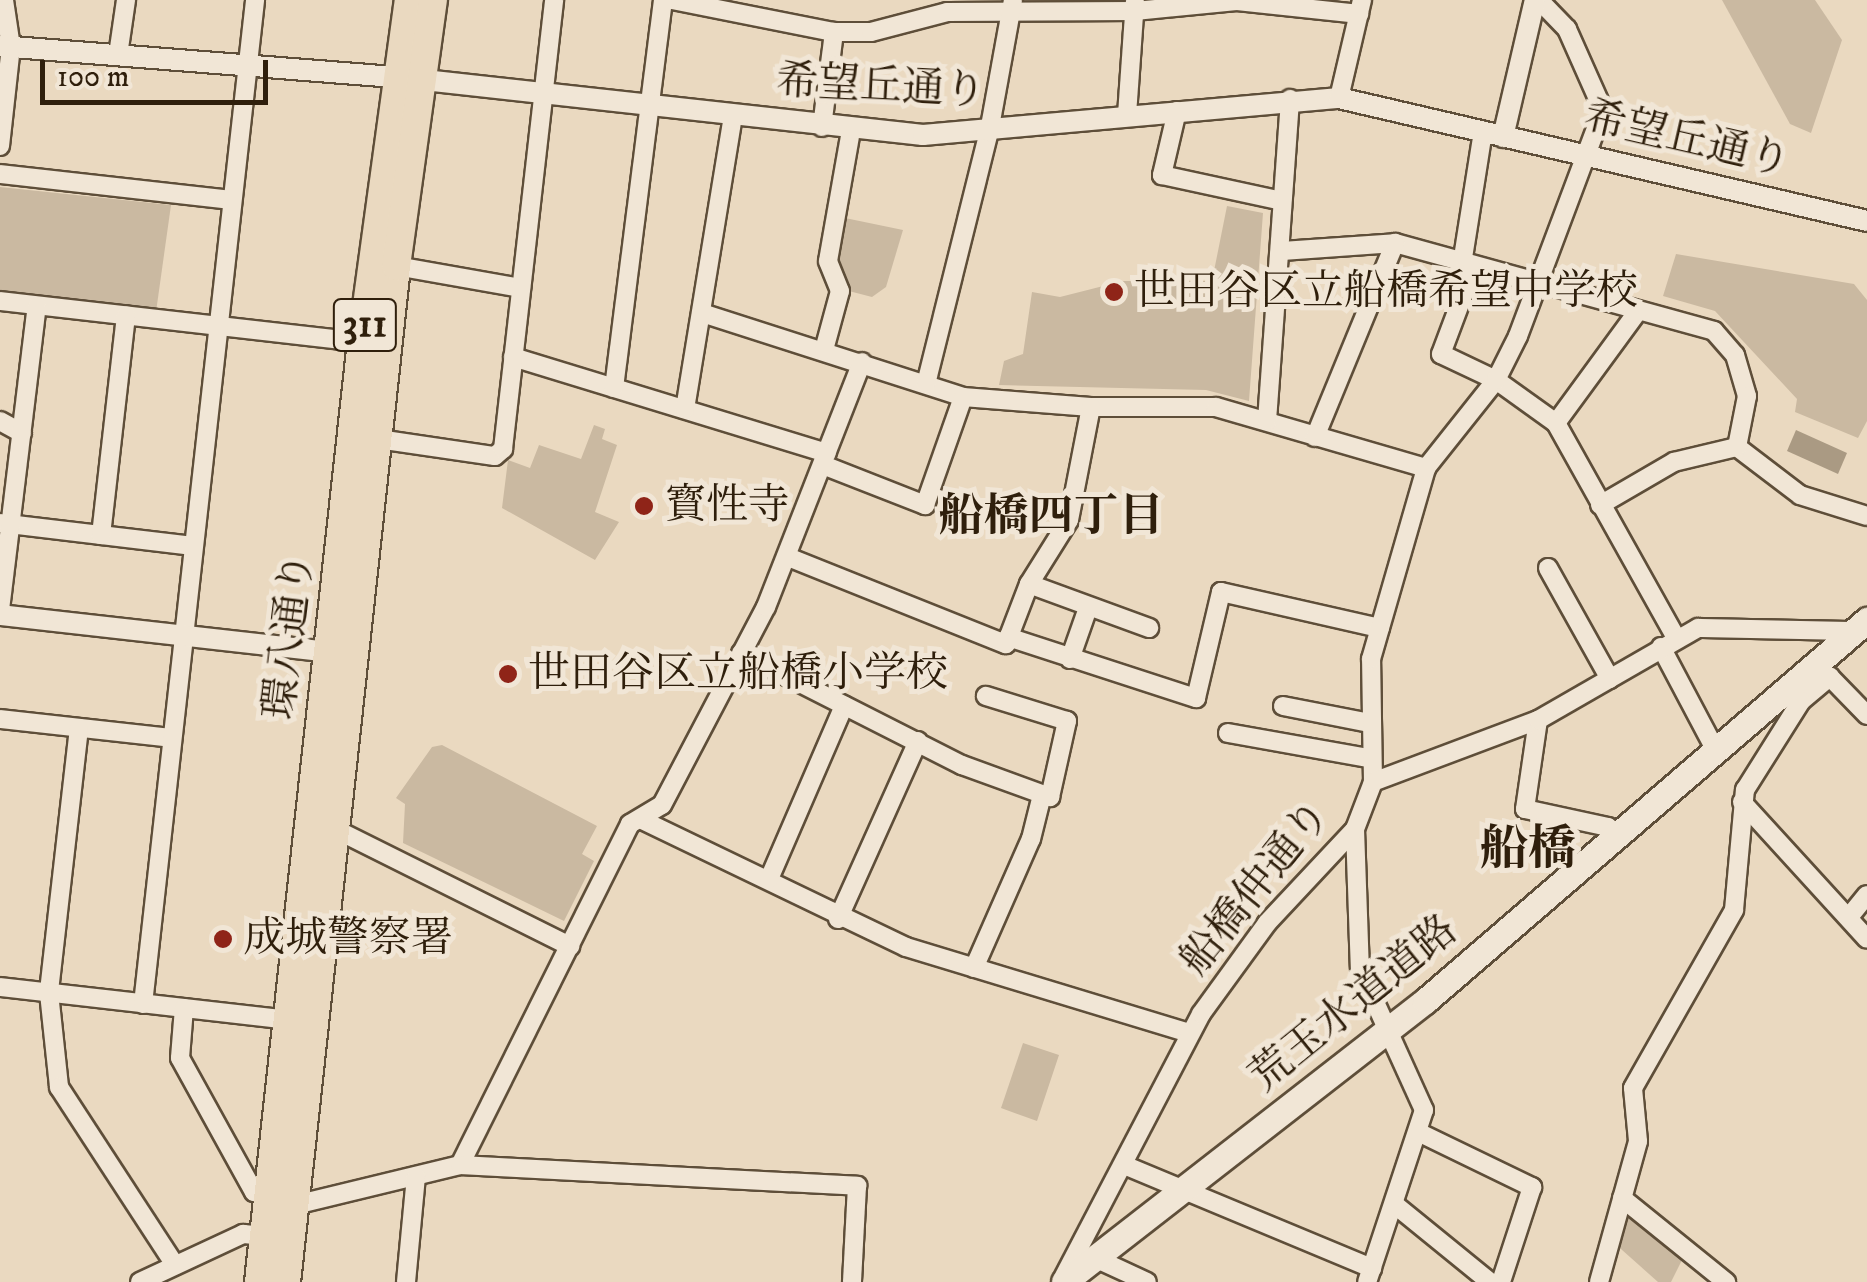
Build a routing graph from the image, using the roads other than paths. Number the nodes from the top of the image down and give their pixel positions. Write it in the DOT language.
graph roads {
  1 [pos="4,0"];
  2 [pos="126,0"];
  3 [pos="256,0"];
  4 [pos="409,0"];
  5 [pos="434,0"];
  6 [pos="554,0"];
  7 [pos="663,0"];
  8 [pos="672,0"];
  9 [pos="1537,0"];
  10 [pos="1237,1"];
  11 [pos="1135,6"];
  12 [pos="1012,7"];
  13 [pos="1361,7"];
  14 [pos="834,32"];
  15 [pos="5,47"];
  16 [pos="118,55"];
  17 [pos="247,65"];
  18 [pos="409,78"];
  19 [pos="542,94"];
  20 [pos="1339,98"];
  21 [pos="1290,100"];
  22 [pos="647,106"];
  23 [pos="1177,111"];
  24 [pos="1128,115"];
  25 [pos="732,116"];
  26 [pos="822,126"];
  27 [pos="850,130"];
  28 [pos="989,132"];
  29 [pos="1493,134"];
  30 [pos="0,146"];
  31 [pos="1590,155"];
  32 [pos="0,174"];
  33 [pos="232,200"];
  34 [pos="1282,202"];
  35 [pos="1867,220"];
  36 [pos="1395,243"];
  37 [pos="1282,251"];
  38 [pos="396,266"];
  39 [pos="1468,267"];
  40 [pos="1541,284"];
  41 [pos="521,288"];
  42 [pos="0,301"];
  43 [pos="36,306"];
  44 [pos="1638,310"];
  45 [pos="702,313"];
  46 [pos="126,315"];
  47 [pos="218,326"];
  48 [pos="362,342"];
  49 [pos="824,350"];
  50 [pos="514,357"];
  51 [pos="862,362"];
  52 [pos="1496,380"];
  53 [pos="926,384"];
  54 [pos="614,388"];
  55 [pos="964,396"];
  56 [pos="1090,407"];
  57 [pos="685,409"];
  58 [pos="0,421"];
  59 [pos="1267,421"];
  60 [pos="1556,424"];
  61 [pos="22,433"];
  62 [pos="1316,438"];
  63 [pos="378,439"];
  64 [pos="1737,447"];
  65 [pos="825,459"];
  66 [pos="1426,468"];
  67 [pos="1600,506"];
  68 [pos="1867,516"];
  69 [pos="5,524"];
  70 [pos="101,535"];
  71 [pos="193,546"];
  72 [pos="788,557"];
  73 [pos="1548,568"];
  74 [pos="1029,584"];
  75 [pos="1088,608"];
  76 [pos="0,613"];
  77 [pos="1860,626"];
  78 [pos="1149,628"];
  79 [pos="1380,628"];
  80 [pos="184,634"];
  81 [pos="1008,638"];
  82 [pos="1669,643"];
  83 [pos="340,653"];
  84 [pos="742,653"];
  85 [pos="1070,659"];
  86 [pos="1824,670"];
  87 [pos="1610,680"];
  88 [pos="986,696"];
  89 [pos="1794,696"];
  90 [pos="844,706"];
  91 [pos="1282,706"];
  92 [pos="1867,715"];
  93 [pos="0,720"];
  94 [pos="1538,720"];
  95 [pos="1370,723"];
  96 [pos="79,728"];
  97 [pos="1228,733"];
  98 [pos="171,738"];
  99 [pos="918,740"];
  100 [pos="1716,751"];
  101 [pos="1369,758"];
  102 [pos="1373,782"];
  103 [pos="1042,796"];
  104 [pos="1742,802"];
  105 [pos="640,819"];
  106 [pos="335,829"];
  107 [pos="1355,829"];
  108 [pos="1618,838"];
  109 [pos="769,879"];
  110 [pos="1867,895"];
  111 [pos="1848,917"];
  112 [pos="838,919"];
  113 [pos="1867,938"];
  114 [pos="570,946"];
  115 [pos="974,968"];
  116 [pos="0,987"];
  117 [pos="49,993"];
  118 [pos="144,1004"];
  119 [pos="184,1008"];
  120 [pos="300,1021"];
  121 [pos="1386,1030"];
  122 [pos="1189,1033"];
  123 [pos="1418,1132"];
  124 [pos="460,1165"];
  125 [pos="1124,1165"];
  126 [pos="416,1176"];
  127 [pos="1185,1191"];
  128 [pos="1622,1198"];
  129 [pos="280,1200"];
  130 [pos="1394,1204"];
  131 [pos="264,1236"];
  132 [pos="1095,1258"];
  133 [pos="175,1265"];
  134 [pos="1370,1275"];
  135 [pos="140,1282"];
  136 [pos="259,1282"];
  137 [pos="286,1282"];
  138 [pos="406,1282"];
  139 [pos="852,1282"];
  140 [pos="1062,1282"];
  141 [pos="1147,1282"];
  142 [pos="1490,1282"];
  143 [pos="1500,1282"];
  144 [pos="1600,1282"];
  145 [pos="1726,1282"];
  1 -- 15 [label="street"];
  2 -- 16 [label="street"];
  3 -- 17 [label="street"];
  4 -- 18 [label="main road, 環八通り / 311"];
  5 -- 18 [label="main road, 環八通り / 311"];
  6 -- 19 [label="street"];
  7 -- 22 [label="street"];
  8 -- 14 [label="street"];
  9 -- 29 [label="street"];
  9 -- 31 [label="street"];
  10 -- 11 [label="street"];
  10 -- 13 [label="street"];
  11 -- 12 [label="street"];
  11 -- 24 [label="street"];
  12 -- 14 [label="street"];
  12 -- 28 [label="street"];
  13 -- 20 [label="street"];
  14 -- 26 [label="street"];
  15 -- 16 [label="street, 希望丘通り"];
  15 -- 30 [label="street"];
  16 -- 17 [label="street, 希望丘通り"];
  17 -- 18 [label="street, 希望丘通り"];
  17 -- 33 [label="street"];
  18 -- 19 [label="street, 希望丘通り"];
  18 -- 38 [label="main road, 環八通り / 311"];
  18 -- 48 [label="main road, 環八通り / 311"];
  19 -- 22 [label="street, 希望丘通り"];
  19 -- 41 [label="street"];
  20 -- 21 [label="street, 希望丘通り"];
  20 -- 29 [label="street, 希望丘通り"];
  21 -- 23 [label="street, 希望丘通り"];
  21 -- 34 [label="street"];
  22 -- 25 [label="street, 希望丘通り"];
  22 -- 54 [label="street"];
  23 -- 24 [label="street, 希望丘通り"];
  23 -- 34 [label="street"];
  24 -- 28 [label="street, 希望丘通り"];
  25 -- 26 [label="street, 希望丘通り"];
  25 -- 45 [label="street"];
  26 -- 27 [label="street, 希望丘通り"];
  27 -- 28 [label="street, 希望丘通り"];
  27 -- 49 [label="street"];
  28 -- 53 [label="street"];
  29 -- 31 [label="street, 希望丘通り"];
  29 -- 39 [label="street"];
  31 -- 35 [label="street, 希望丘通り"];
  31 -- 40 [label="street"];
  32 -- 33 [label="street"];
  33 -- 47 [label="street"];
  34 -- 37 [label="street"];
  36 -- 37 [label="street"];
  36 -- 39 [label="street"];
  36 -- 62 [label="street"];
  37 -- 59 [label="street"];
  38 -- 41 [label="street"];
  38 -- 63 [label="main road, 環八通り / 311"];
  39 -- 40 [label="street"];
  39 -- 52 [label="street"];
  40 -- 44 [label="street"];
  40 -- 52 [label="street"];
  41 -- 50 [label="street"];
  42 -- 43 [label="street"];
  43 -- 46 [label="street"];
  43 -- 61 [label="street"];
  44 -- 60 [label="street"];
  44 -- 64 [label="street"];
  45 -- 49 [label="street"];
  45 -- 57 [label="street"];
  46 -- 47 [label="street"];
  46 -- 70 [label="street"];
  47 -- 48 [label="street"];
  47 -- 71 [label="street"];
  48 -- 83 [label="main road, 環八通り / 311"];
  49 -- 51 [label="street"];
  50 -- 54 [label="street"];
  50 -- 63 [label="street"];
  51 -- 53 [label="street"];
  51 -- 65 [label="street"];
  52 -- 60 [label="street"];
  52 -- 66 [label="street"];
  53 -- 55 [label="street"];
  54 -- 57 [label="street"];
  55 -- 56 [label="street"];
  55 -- 65 [label="street"];
  56 -- 59 [label="street"];
  56 -- 74 [label="street"];
  57 -- 65 [label="street"];
  58 -- 61 [label="street"];
  59 -- 62 [label="street"];
  60 -- 67 [label="street"];
  61 -- 69 [label="street"];
  62 -- 66 [label="street"];
  63 -- 83 [label="main road, 環八通り / 311"];
  64 -- 67 [label="street"];
  64 -- 68 [label="street"];
  65 -- 72 [label="street"];
  66 -- 79 [label="street"];
  67 -- 82 [label="street"];
  69 -- 70 [label="street"];
  69 -- 76 [label="street"];
  70 -- 71 [label="street"];
  71 -- 80 [label="street"];
  72 -- 81 [label="street"];
  72 -- 84 [label="street"];
  73 -- 87 [label="street"];
  74 -- 75 [label="street"];
  74 -- 81 [label="street"];
  75 -- 78 [label="street"];
  75 -- 85 [label="street"];
  76 -- 80 [label="street"];
  77 -- 82 [label="street, 船橋仲通り"];
  77 -- 86 [label="main road, 荒玉水道道路"];
  79 -- 85 [label="street"];
  79 -- 95 [label="street"];
  80 -- 83 [label="street"];
  80 -- 98 [label="street"];
  81 -- 85 [label="street"];
  82 -- 87 [label="street, 船橋仲通り"];
  82 -- 100 [label="street"];
  83 -- 106 [label="main road, 環八通り / 311"];
  83 -- 120 [label="main road, 環八通り / 311"];
  84 -- 90 [label="street"];
  84 -- 105 [label="street"];
  86 -- 89 [label="main road, 荒玉水道道路"];
  86 -- 92 [label="street"];
  87 -- 94 [label="street, 船橋仲通り"];
  88 -- 103 [label="street"];
  89 -- 100 [label="main road, 荒玉水道道路"];
  89 -- 104 [label="street"];
  90 -- 99 [label="street"];
  90 -- 109 [label="street"];
  91 -- 95 [label="street"];
  93 -- 96 [label="street"];
  94 -- 102 [label="street, 船橋仲通り"];
  94 -- 108 [label="street"];
  95 -- 101 [label="street"];
  96 -- 98 [label="street"];
  96 -- 117 [label="street"];
  97 -- 101 [label="street"];
  98 -- 118 [label="street"];
  99 -- 103 [label="street"];
  99 -- 112 [label="street"];
  100 -- 108 [label="main road, 荒玉水道道路"];
  101 -- 102 [label="street"];
  102 -- 107 [label="street, 船橋仲通り"];
  103 -- 115 [label="street"];
  104 -- 111 [label="street"];
  104 -- 128 [label="street"];
  105 -- 109 [label="street"];
  105 -- 114 [label="street"];
  106 -- 114 [label="street"];
  106 -- 120 [label="main road, 環八通り / 311"];
  107 -- 121 [label="street"];
  107 -- 122 [label="street, 船橋仲通り"];
  108 -- 121 [label="main road, 荒玉水道道路"];
  109 -- 112 [label="street"];
  110 -- 111 [label="street"];
  111 -- 113 [label="street"];
  112 -- 115 [label="street"];
  114 -- 124 [label="street"];
  115 -- 122 [label="street"];
  116 -- 117 [label="street"];
  117 -- 118 [label="street"];
  117 -- 133 [label="street"];
  118 -- 119 [label="street"];
  119 -- 120 [label="street"];
  119 -- 129 [label="street"];
  120 -- 129 [label="main road, 環八通り / 311"];
  121 -- 123 [label="street"];
  121 -- 127 [label="main road, 荒玉水道道路"];
  122 -- 125 [label="street, 船橋仲通り"];
  123 -- 130 [label="street"];
  123 -- 143 [label="street"];
  124 -- 126 [label="street"];
  124 -- 139 [label="street"];
  125 -- 127 [label="street"];
  125 -- 140 [label="street, 船橋仲通り"];
  126 -- 129 [label="street"];
  126 -- 138 [label="street"];
  127 -- 132 [label="main road, 荒玉水道道路"];
  127 -- 134 [label="street"];
  128 -- 144 [label="street"];
  128 -- 145 [label="street"];
  129 -- 131 [label="main road, 環八通り / 311"];
  129 -- 137 [label="main road, 環八通り / 311"];
  130 -- 134 [label="street"];
  130 -- 142 [label="street"];
  131 -- 133 [label="street"];
  131 -- 136 [label="main road, 環八通り / 311"];
  132 -- 140 [label="main road, 荒玉水道道路"];
  132 -- 141 [label="street"];
  133 -- 135 [label="street"];
}
